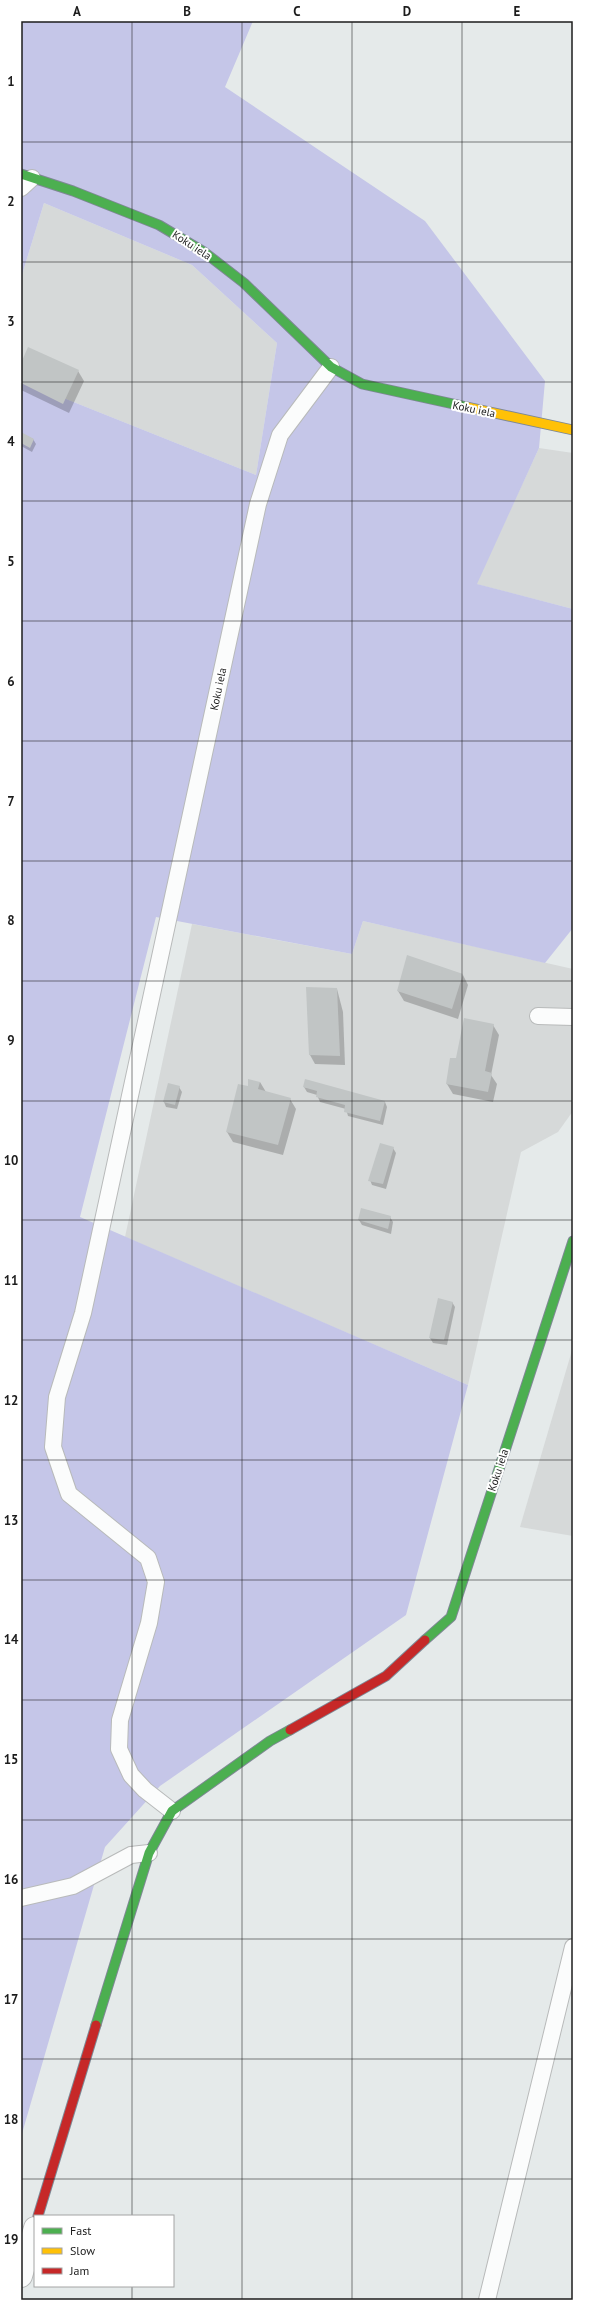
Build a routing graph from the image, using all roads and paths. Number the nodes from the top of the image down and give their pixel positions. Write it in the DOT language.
graph roads {
  1 [pos="25,180"];
  2 [pos="331,367"];
  3 [pos="573,430"];
  4 [pos="538,1016"];
  5 [pos="573,1017"];
  6 [pos="573,1241"];
  7 [pos="172,1812"];
  8 [pos="149,1853"];
  9 [pos="21,1898"];
  10 [pos="573,1947"];
  11 [pos="569,1977"];
  12 [pos="38,2215"];
  13 [pos="34,2231"];
  14 [pos="21,2276"];
  15 [pos="487,2300"];
  1 -- 2 [label="street, Koku iela"];
  2 -- 3 [label="street, Koku iela"];
  2 -- 7 [label="lane, Koku iela"];
  4 -- 5 [label="lane"];
  6 -- 7 [label="street, Koku iela"];
  7 -- 8 [label="street"];
  8 -- 9 [label="lane"];
  8 -- 12 [label="street"];
  10 -- 11 [label="lane"];
  11 -- 15 [label="lane"];
  13 -- 14 [label="street"];
}
